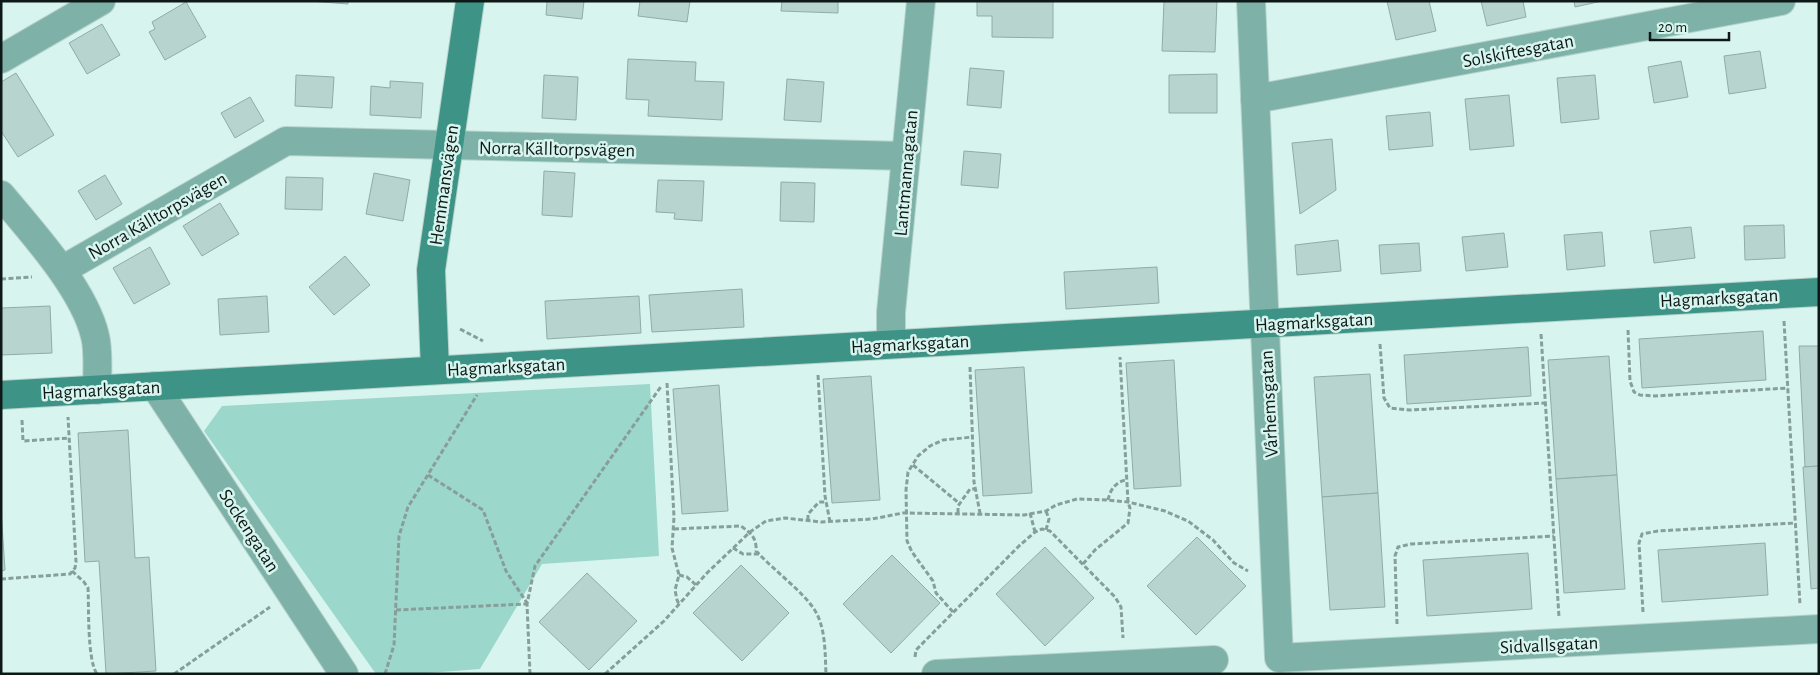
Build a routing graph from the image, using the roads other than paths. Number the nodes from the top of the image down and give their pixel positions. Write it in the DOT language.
graph roads {
  1 [pos="101,1"];
  2 [pos="470,1"];
  3 [pos="920,1"];
  4 [pos="1251,1"];
  5 [pos="1781,1"];
  6 [pos="1,59"];
  7 [pos="1255,99"];
  8 [pos="449,145"];
  9 [pos="906,156"];
  10 [pos="1,195"];
  11 [pos="62,270"];
  12 [pos="1819,292"];
  13 [pos="1265,324"];
  14 [pos="891,344"];
  15 [pos="435,370"];
  16 [pos="155,386"];
  17 [pos="97,390"];
  18 [pos="10,394"];
  19 [pos="1810,630"];
  20 [pos="1279,658"];
  21 [pos="1214,660"];
  22 [pos="925,667"];
  23 [pos="344,674"];
  1 -- 6 [label="street"];
  2 -- 8 [label="street, Hemmansvägen"];
  3 -- 9 [label="street, Lantmannagatan"];
  4 -- 7 [label="street, Vårhemsgatan"];
  5 -- 7 [label="street, Solskiftesgatan"];
  7 -- 13 [label="street, Vårhemsgatan"];
  8 -- 9 [label="street, Norra Källtorpsvägen"];
  8 -- 11 [label="street, Norra Källtorpsvägen"];
  8 -- 15 [label="street, Hemmansvägen"];
  9 -- 14 [label="street, Lantmannagatan"];
  10 -- 11 [label="street"];
  11 -- 17 [label="street"];
  12 -- 13 [label="street, Hagmarksgatan"];
  13 -- 14 [label="street, Hagmarksgatan"];
  13 -- 20 [label="street, Vårhemsgatan"];
  14 -- 15 [label="street, Hagmarksgatan"];
  15 -- 16 [label="street, Hagmarksgatan"];
  16 -- 17 [label="street, Hagmarksgatan"];
  16 -- 23 [label="street, Sockengatan"];
  17 -- 18 [label="street, Hagmarksgatan"];
  19 -- 20 [label="street, Sidvallsgatan"];
  21 -- 22 [label="street"];
}
